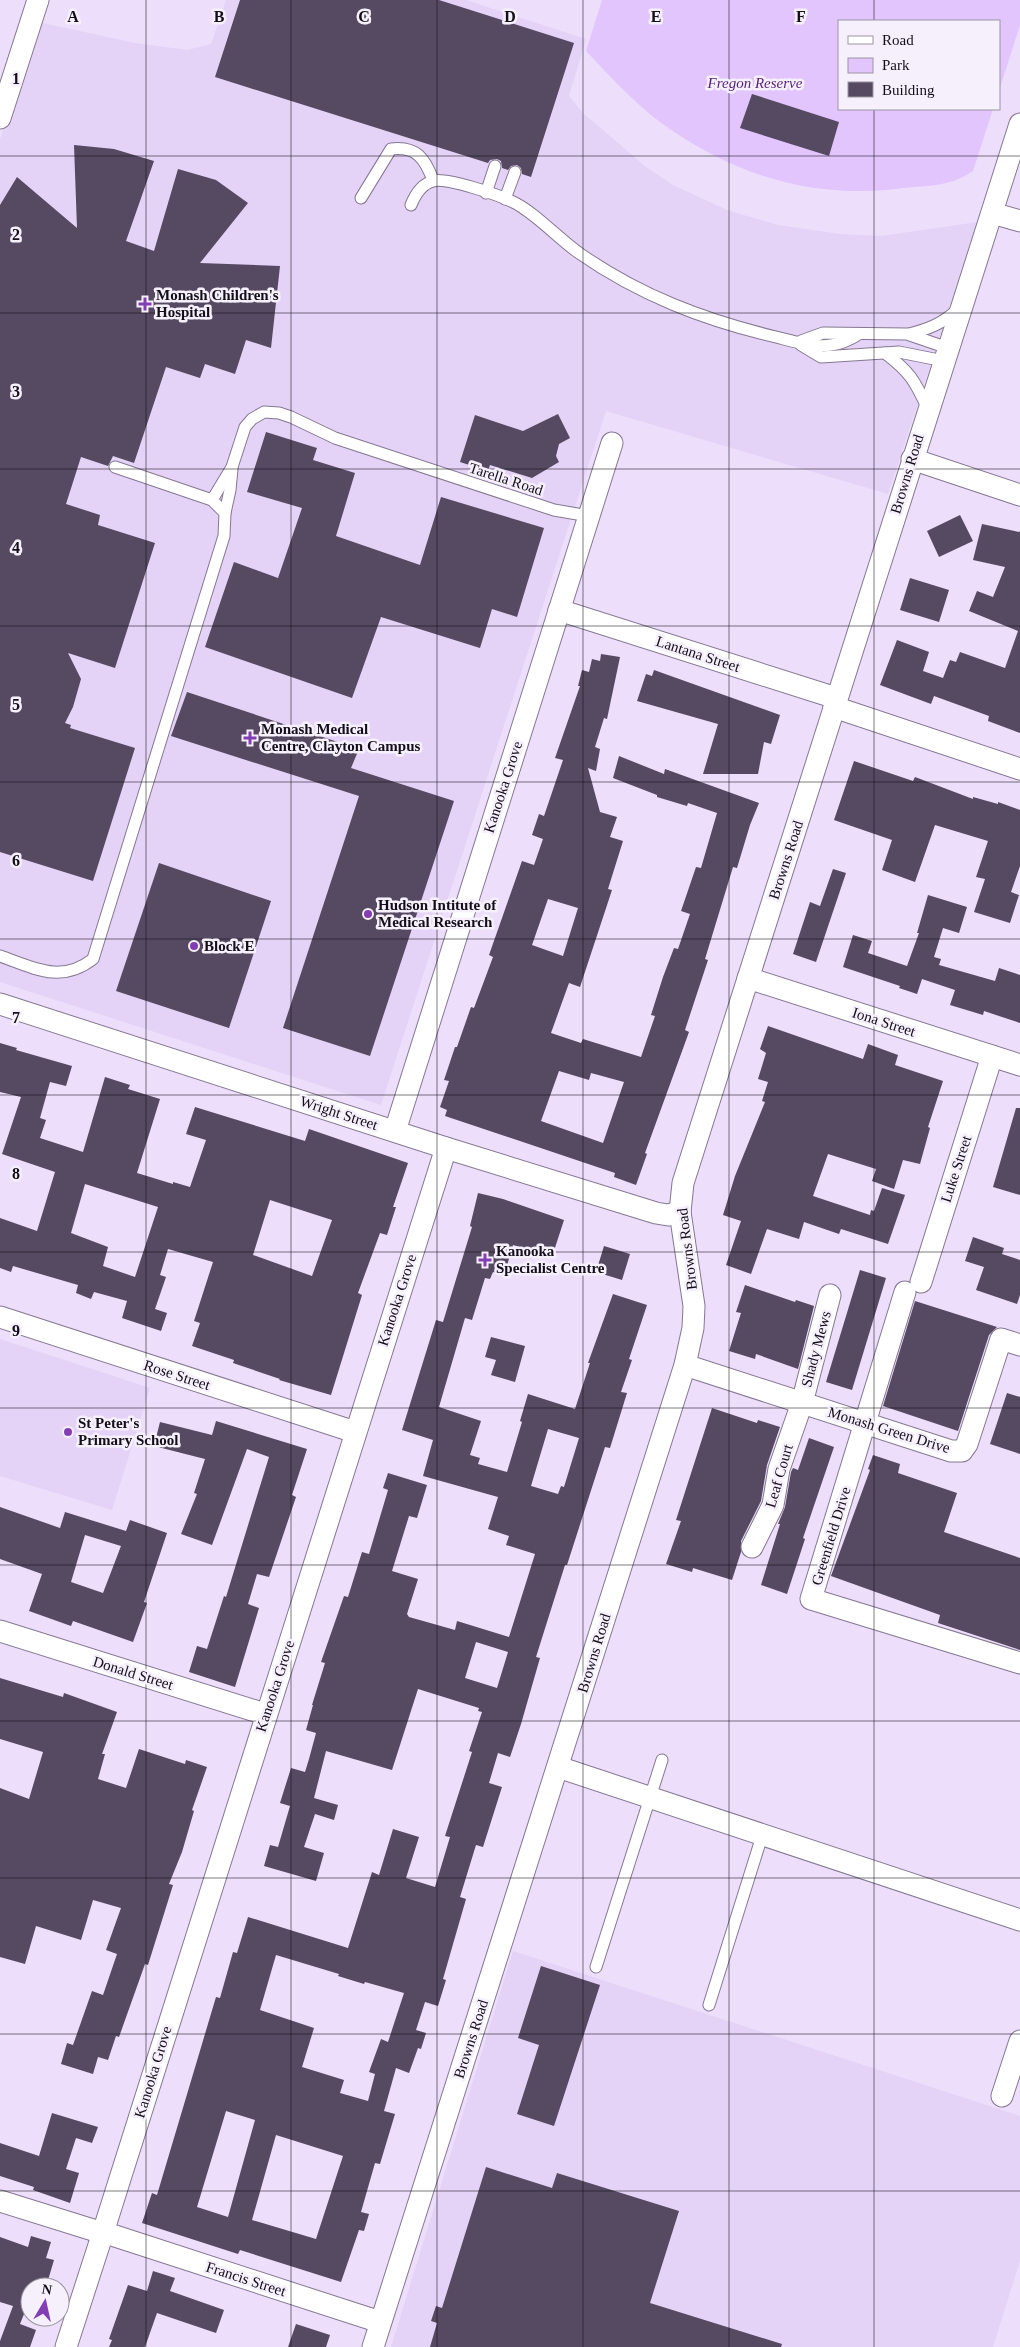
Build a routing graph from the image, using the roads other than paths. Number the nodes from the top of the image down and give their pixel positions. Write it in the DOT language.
graph roads {
  1 [pos="38,0"];
  2 [pos="0,118"];
  3 [pos="1020,124"];
  4 [pos="495,166"];
  5 [pos="515,172"];
  6 [pos="434,180"];
  7 [pos="486,193"];
  8 [pos="361,198"];
  9 [pos="505,199"];
  10 [pos="411,205"];
  11 [pos="992,213"];
  12 [pos="1020,221"];
  13 [pos="962,306"];
  14 [pos="907,334"];
  15 [pos="797,342"];
  16 [pos="885,353"];
  17 [pos="946,354"];
  18 [pos="928,409"];
  19 [pos="612,443"];
  20 [pos="912,459"];
  21 [pos="115,467"];
  22 [pos="232,467"];
  23 [pos="1020,495"];
  24 [pos="212,500"];
  25 [pos="225,513"];
  26 [pos="589,516"];
  27 [pos="559,610"];
  28 [pos="835,703"];
  29 [pos="1020,769"];
  30 [pos="0,956"];
  31 [pos="748,978"];
  32 [pos="0,1004"];
  33 [pos="992,1056"];
  34 [pos="1020,1065"];
  35 [pos="396,1131"];
  36 [pos="446,1148"];
  37 [pos="680,1212"];
  38 [pos="913,1287"];
  39 [pos="830,1294"];
  40 [pos="0,1318"];
  41 [pos="1020,1344"];
  42 [pos="685,1365"];
  43 [pos="802,1402"];
  44 [pos="867,1423"];
  45 [pos="355,1432"];
  46 [pos="752,1547"];
  47 [pos="0,1631"];
  48 [pos="1020,1663"];
  49 [pos="266,1714"];
  50 [pos="662,1760"];
  51 [pos="558,1767"];
  52 [pos="650,1798"];
  53 [pos="762,1836"];
  54 [pos="1020,1920"];
  55 [pos="596,1968"];
  56 [pos="709,2005"];
  57 [pos="1020,2041"];
  58 [pos="1002,2096"];
  59 [pos="0,2201"];
  60 [pos="102,2233"];
  61 [pos="380,2322"];
  62 [pos="66,2347"];
  63 [pos="373,2347"];
  1 -- 2 [label="street"];
  3 -- 11 [label="street, Browns Road"];
  4 -- 7 [label="lane"];
  5 -- 9 [label="lane"];
  6 -- 7 [label="lane"];
  6 -- 8 [label="lane"];
  6 -- 10 [label="lane"];
  7 -- 9 [label="lane"];
  9 -- 15 [label="lane"];
  11 -- 12 [label="street"];
  11 -- 13 [label="street, Browns Road"];
  13 -- 14 [label="lane"];
  13 -- 17 [label="street, Browns Road"];
  14 -- 15 [label="lane"];
  14 -- 17 [label="lane"];
  15 -- 16 [label="lane"];
  16 -- 17 [label="lane"];
  16 -- 18 [label="lane"];
  17 -- 18 [label="street, Browns Road"];
  18 -- 20 [label="street, Browns Road"];
  19 -- 26 [label="street, Kanooka Grove"];
  20 -- 23 [label="street"];
  20 -- 28 [label="street, Browns Road"];
  21 -- 24 [label="lane"];
  22 -- 24 [label="lane"];
  22 -- 25 [label="lane"];
  22 -- 26 [label="lane, Tarella Road"];
  24 -- 25 [label="lane"];
  25 -- 30 [label="lane"];
  26 -- 27 [label="street, Kanooka Grove"];
  27 -- 28 [label="street, Lantana Street"];
  27 -- 35 [label="street, Kanooka Grove"];
  28 -- 29 [label="street, Lantana Street"];
  28 -- 31 [label="street, Browns Road"];
  31 -- 33 [label="street, Iona Street"];
  31 -- 37 [label="street, Browns Road"];
  32 -- 35 [label="street, Wright Street"];
  33 -- 34 [label="street, Iona Street"];
  33 -- 38 [label="street, Luke Street"];
  35 -- 36 [label="street, Wright Street"];
  36 -- 37 [label="street, Wright Street"];
  36 -- 45 [label="street, Kanooka Grove"];
  37 -- 42 [label="street, Browns Road"];
  38 -- 44 [label="street, Greenfield Drive"];
  39 -- 43 [label="street, Shady Mews"];
  40 -- 45 [label="street, Rose Street"];
  41 -- 44 [label="street, Monash Green Drive"];
  42 -- 43 [label="street, Monash Green Drive"];
  42 -- 51 [label="street, Browns Road"];
  43 -- 44 [label="street, Monash Green Drive"];
  43 -- 46 [label="street, Leaf Court"];
  44 -- 48 [label="street, Greenfield Drive"];
  45 -- 49 [label="street, Kanooka Grove"];
  47 -- 49 [label="street, Donald Street"];
  49 -- 60 [label="street, Kanooka Grove"];
  50 -- 52 [label="lane"];
  51 -- 52 [label="street"];
  51 -- 61 [label="street, Browns Road"];
  52 -- 53 [label="street"];
  52 -- 55 [label="lane"];
  53 -- 54 [label="street"];
  53 -- 56 [label="lane"];
  57 -- 58 [label="street"];
  59 -- 60 [label="street, Francis Street"];
  60 -- 61 [label="street, Francis Street"];
  60 -- 62 [label="street, Kanooka Grove"];
  61 -- 63 [label="street, Browns Road"];
}
